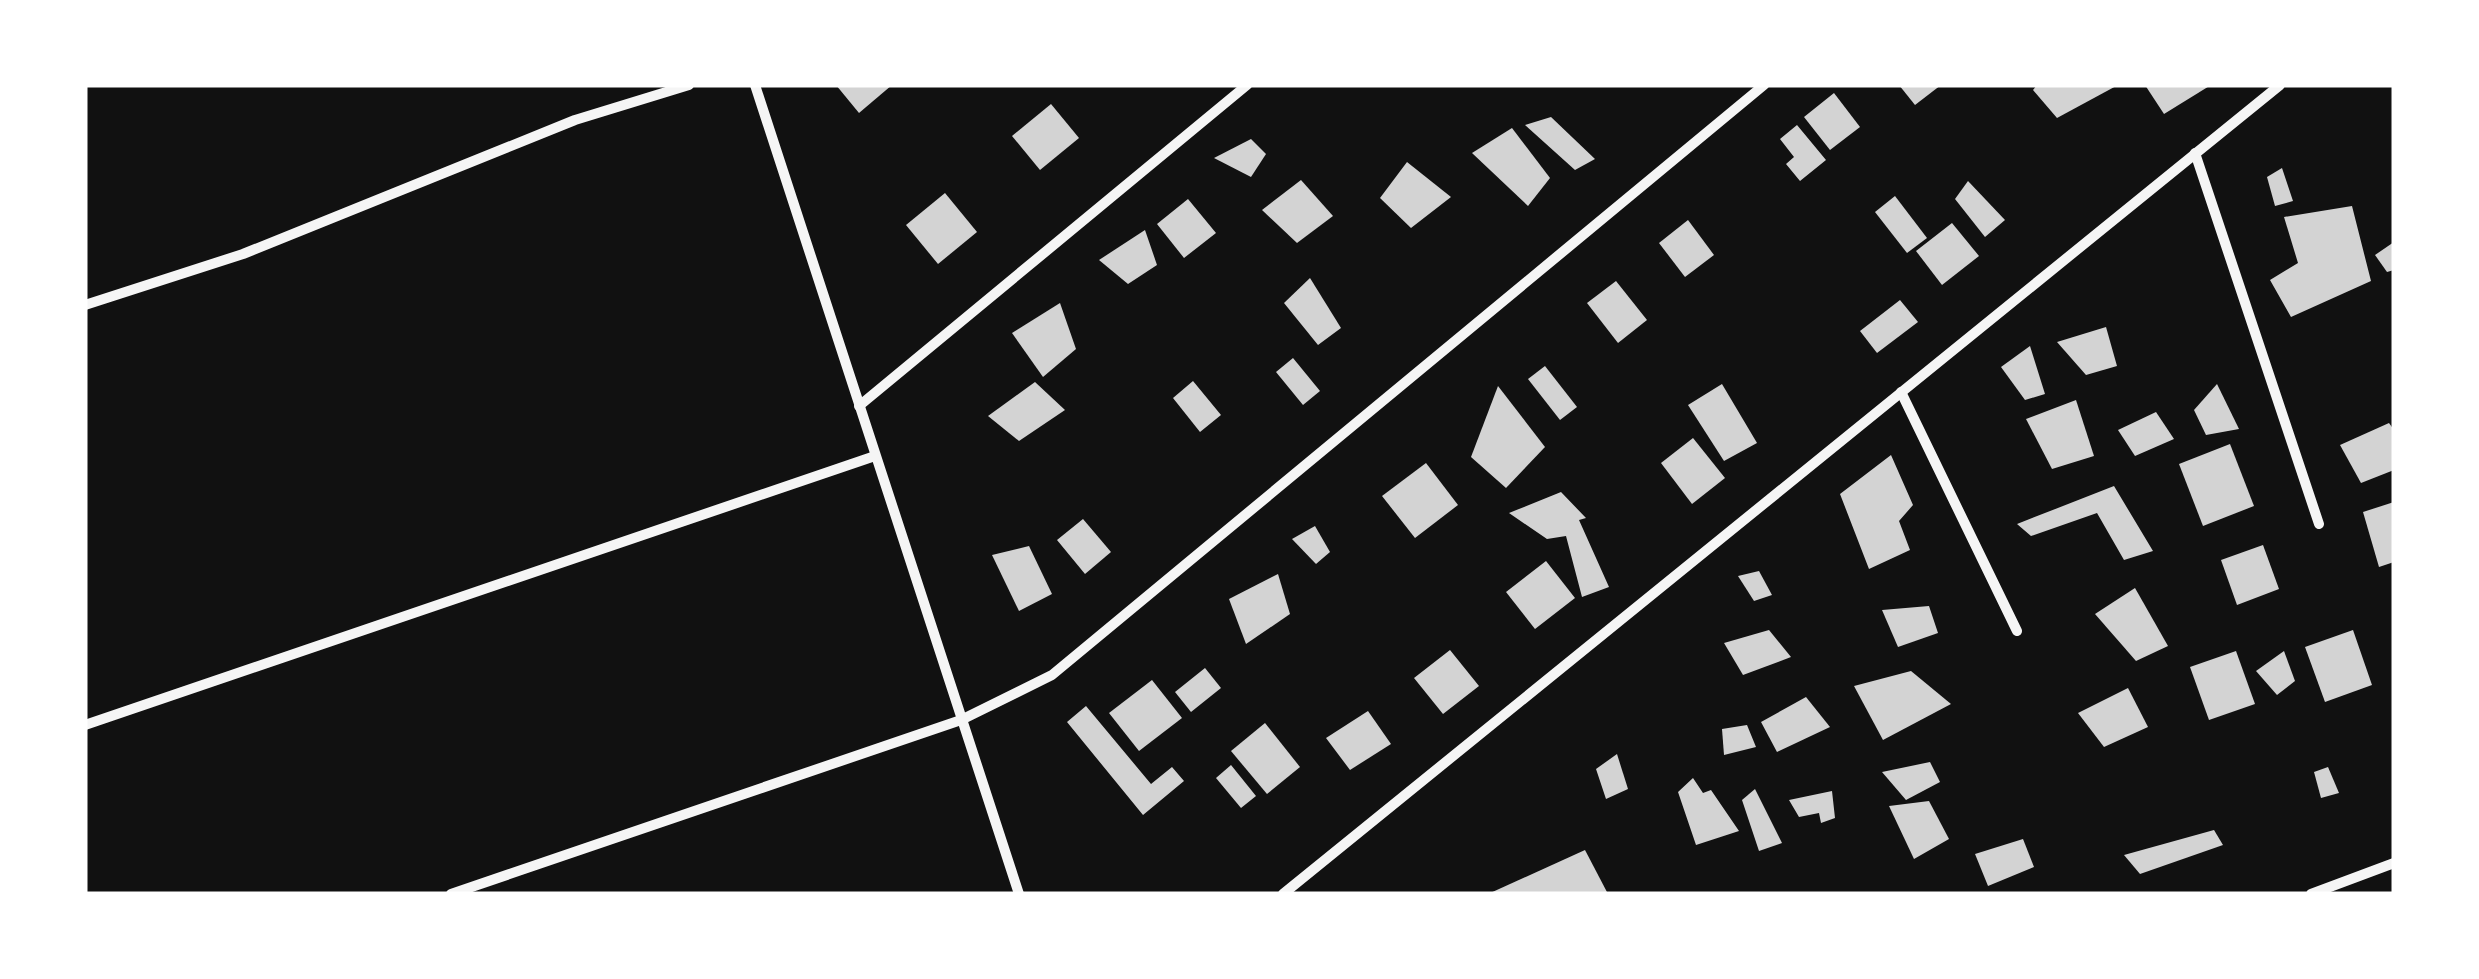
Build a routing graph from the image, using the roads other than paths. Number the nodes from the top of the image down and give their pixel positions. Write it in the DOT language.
graph roads {
  1 [pos="689,85"];
  2 [pos="755,85"];
  3 [pos="1247,85"];
  4 [pos="1764,85"];
  5 [pos="2280,85"];
  6 [pos="2196,153"];
  7 [pos="85,306"];
  8 [pos="1901,392"];
  9 [pos="859,406"];
  10 [pos="875,456"];
  11 [pos="2319,524"];
  12 [pos="2017,630"];
  13 [pos="960,720"];
  14 [pos="85,726"];
  15 [pos="2394,862"];
  16 [pos="452,894"];
  17 [pos="1018,894"];
  18 [pos="1284,894"];
  19 [pos="2311,894"];
  1 -- 7 [label="street"];
  2 -- 9 [label="street"];
  3 -- 9 [label="street"];
  4 -- 13 [label="street"];
  5 -- 6 [label="street"];
  6 -- 8 [label="street"];
  6 -- 11 [label="street"];
  8 -- 12 [label="street"];
  8 -- 18 [label="street"];
  9 -- 10 [label="street"];
  10 -- 13 [label="street"];
  10 -- 14 [label="street"];
  13 -- 16 [label="street"];
  13 -- 17 [label="street"];
  15 -- 19 [label="street"];
}
